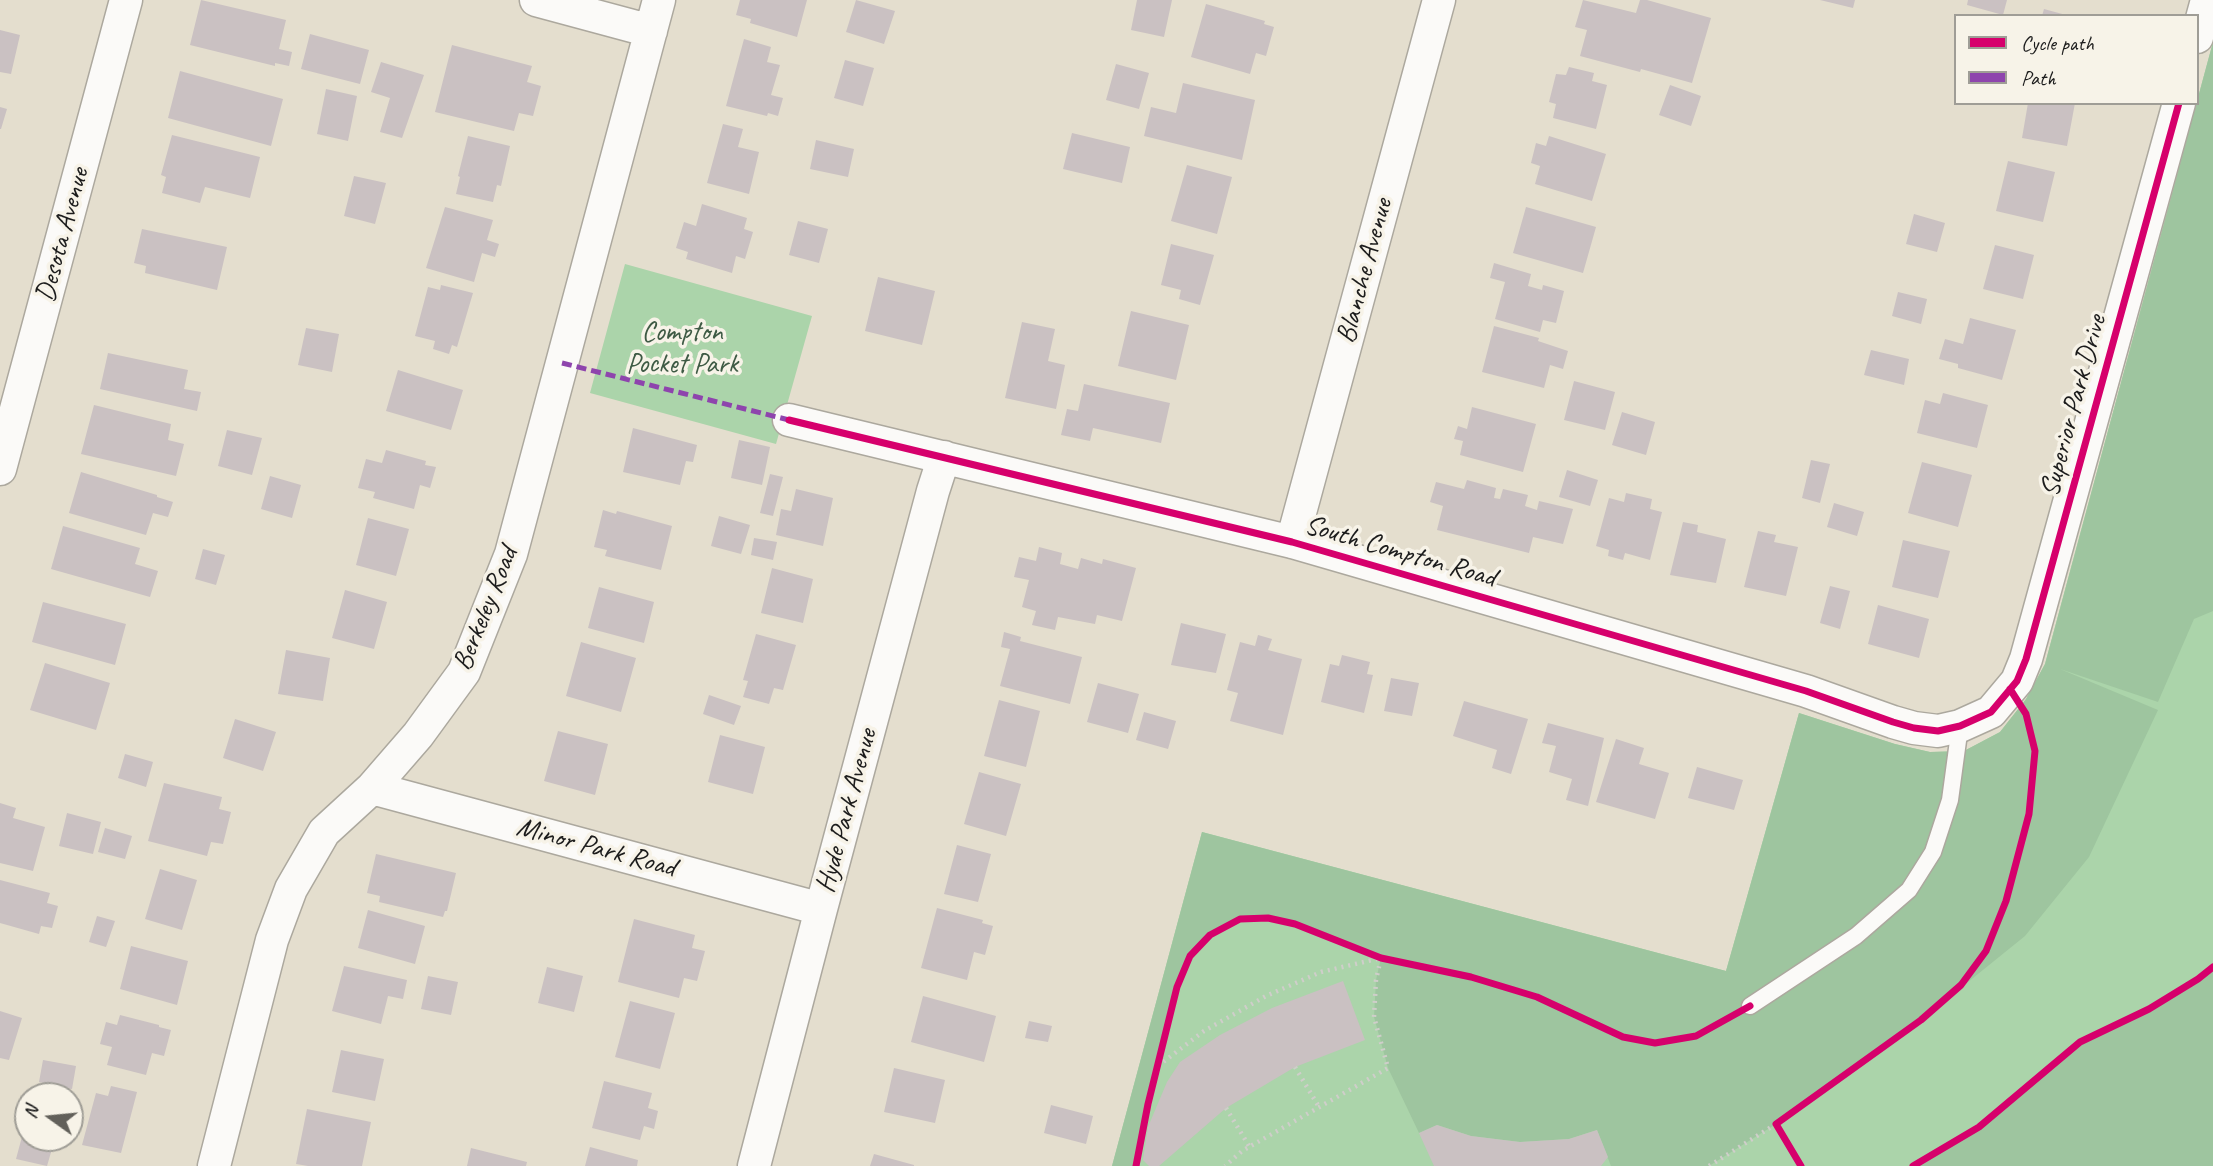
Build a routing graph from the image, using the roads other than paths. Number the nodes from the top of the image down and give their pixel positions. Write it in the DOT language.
graph roads {
  1 [pos="126,0"];
  2 [pos="536,0"];
  3 [pos="659,0"];
  4 [pos="1439,0"];
  5 [pos="2207,0"];
  6 [pos="2199,30"];
  7 [pos="651,31"];
  8 [pos="2178,105"];
  9 [pos="789,420"];
  10 [pos="944,457"];
  11 [pos="0,469"];
  12 [pos="1292,542"];
  13 [pos="1991,712"];
  14 [pos="1959,726"];
  15 [pos="372,788"];
  16 [pos="821,909"];
  17 [pos="1750,1006"];
  18 [pos="214,1166"];
  19 [pos="754,1166"];
  1 -- 11 [label="street, Desota Avenue"];
  2 -- 7 [label="street"];
  3 -- 7 [label="street, Berkeley Road"];
  4 -- 12 [label="street, Blanche Avenue"];
  5 -- 6 [label="street"];
  7 -- 15 [label="street, Berkeley Road"];
  8 -- 13 [label="street, Superior Park Drive"];
  9 -- 10 [label="street, South Compton Road"];
  10 -- 12 [label="street, South Compton Road"];
  10 -- 16 [label="street, Hyde Park Avenue"];
  12 -- 14 [label="street, South Compton Road"];
  13 -- 14 [label="street, South Compton Road"];
  14 -- 17 [label="lane"];
  15 -- 16 [label="street, Minor Park Road"];
  15 -- 18 [label="street, Berkeley Road"];
  16 -- 19 [label="street, Hyde Park Avenue"];
}
